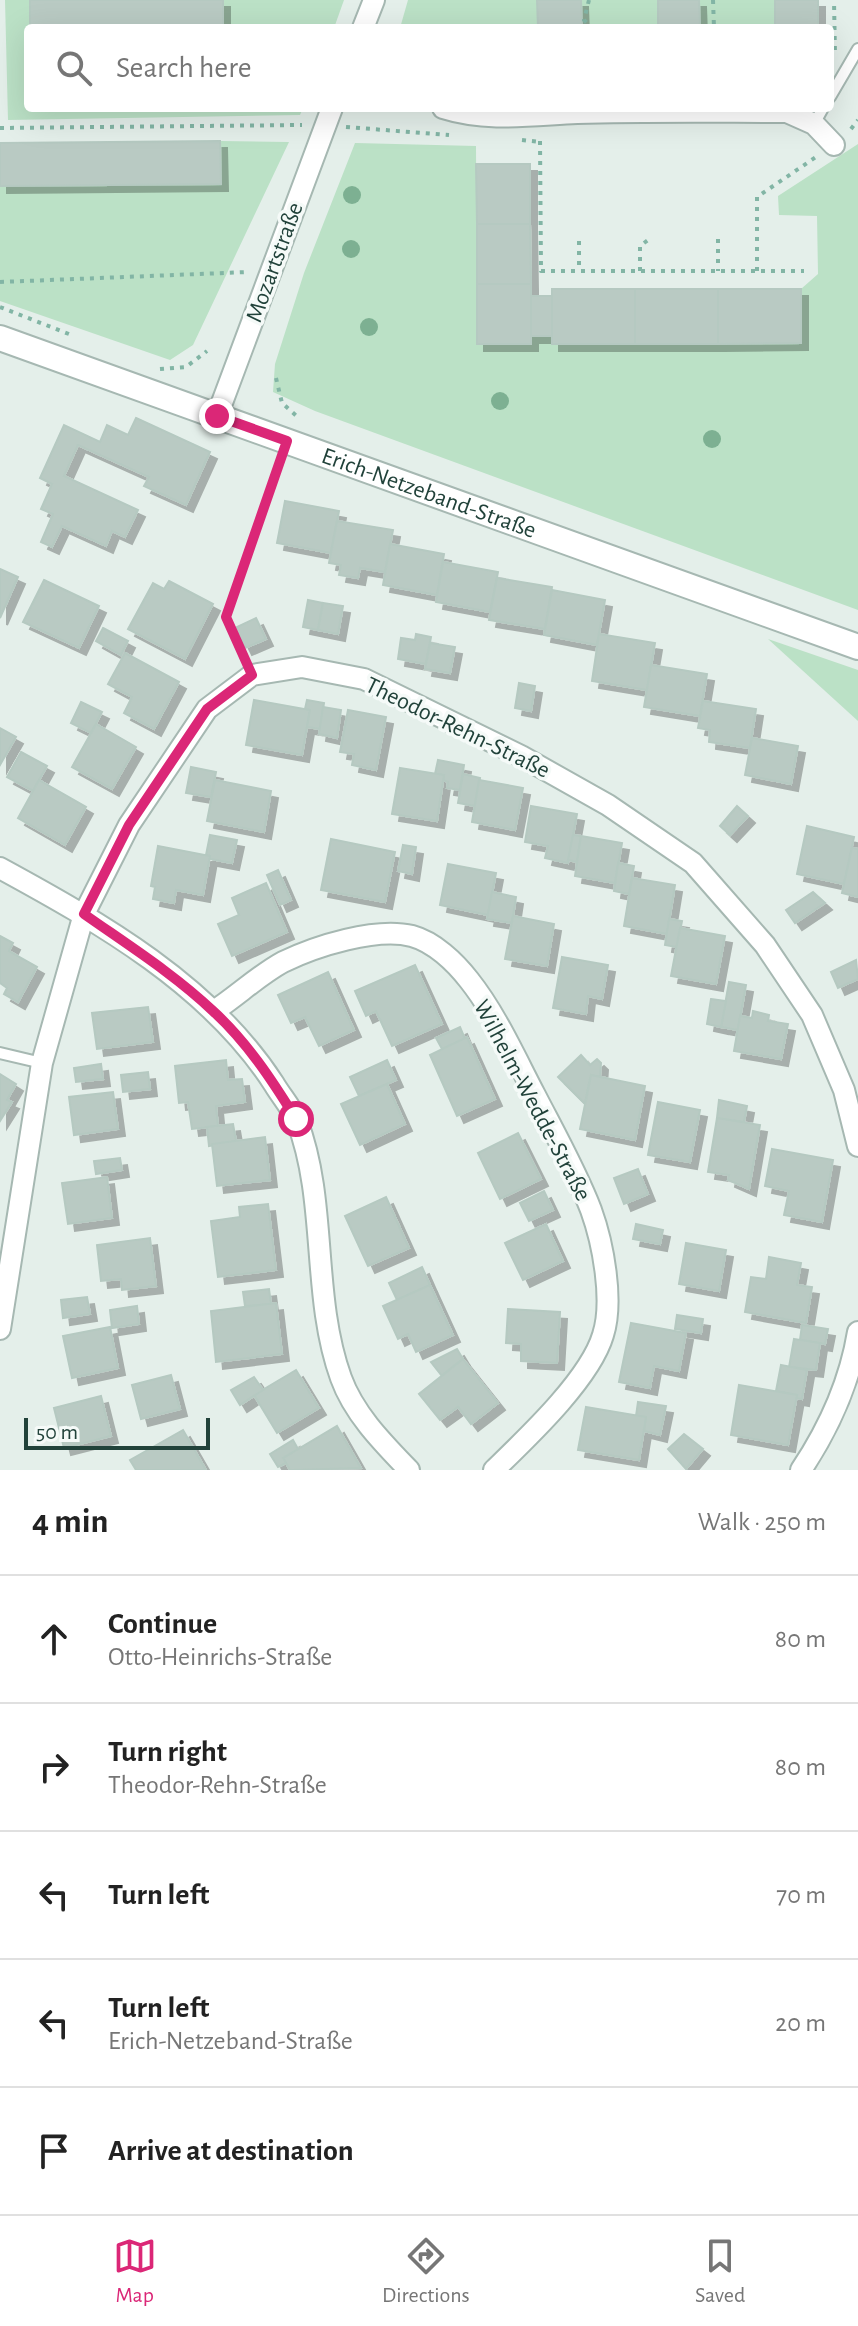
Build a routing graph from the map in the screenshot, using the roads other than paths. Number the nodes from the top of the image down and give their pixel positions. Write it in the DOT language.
graph roads {
  1 [pos="374,0"];
  2 [pos="365,24"];
  3 [pos="858,49"];
  4 [pos="834,90"];
  5 [pos="455,112"];
  6 [pos="787,112"];
  7 [pos="787,112"];
  8 [pos="818,116"];
  9 [pos="328,117"];
  10 [pos="834,145"];
  11 [pos="0,338"];
  12 [pos="217,416"];
  13 [pos="858,647"];
  14 [pos="0,868"];
  15 [pos="84,914"];
  16 [pos="214,1011"];
  17 [pos="0,1053"];
  18 [pos="42,1063"];
  19 [pos="858,1146"];
  20 [pos="0,1329"];
  21 [pos="858,1332"];
  22 [pos="409,1470"];
  23 [pos="494,1470"];
  24 [pos="801,1470"];
  1 -- 2 [label="street"];
  3 -- 4 [label="lane"];
  5 -- 6 [label="street"];
  7 -- 8 [label="street"];
  8 -- 10 [label="street"];
  9 -- 12 [label="street, Mozartstraße"];
  11 -- 12 [label="street, Erich-Netzeband-Straße"];
  12 -- 13 [label="street, Erich-Netzeband-Straße"];
  14 -- 15 [label="street"];
  15 -- 16 [label="street"];
  15 -- 18 [label="street, Theodor-Rehn-Straße"];
  15 -- 19 [label="street, Theodor-Rehn-Straße"];
  16 -- 22 [label="street"];
  16 -- 23 [label="street, Wilhelm-Wedde-Straße"];
  17 -- 18 [label="lane"];
  18 -- 20 [label="street, Theodor-Rehn-Straße"];
  21 -- 24 [label="street"];
}
